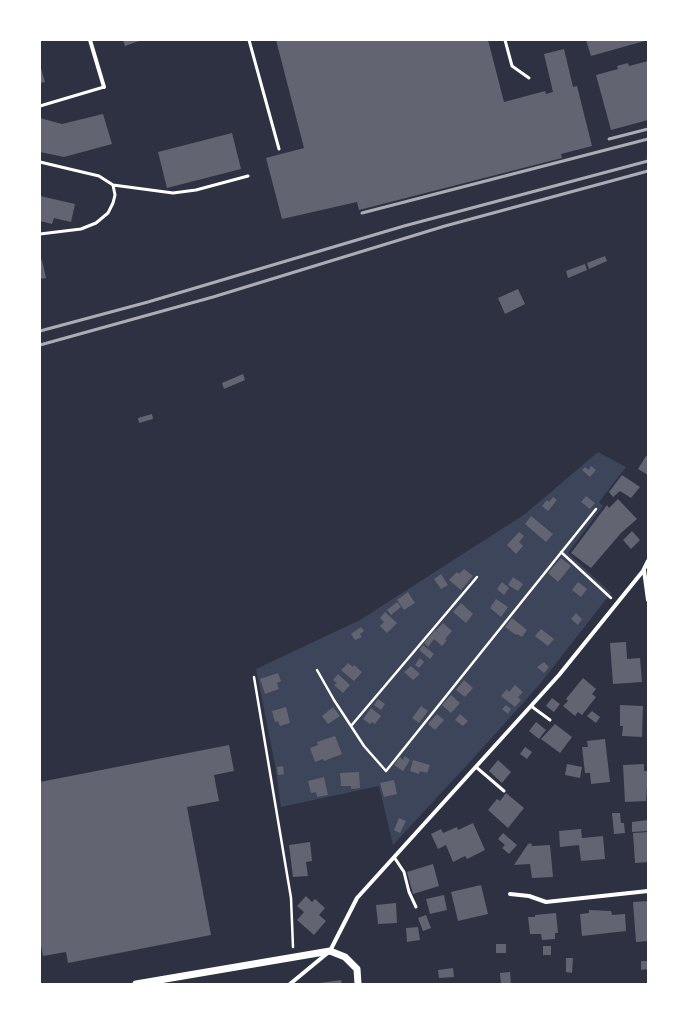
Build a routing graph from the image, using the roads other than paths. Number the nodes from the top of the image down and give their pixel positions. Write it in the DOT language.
graph roads {
  1 [pos="90,40"];
  2 [pos="249,40"];
  3 [pos="505,40"];
  4 [pos="529,78"];
  5 [pos="104,87"];
  6 [pos="40,106"];
  7 [pos="279,149"];
  8 [pos="40,162"];
  9 [pos="248,176"];
  10 [pos="113,185"];
  11 [pos="40,234"];
  12 [pos="648,561"];
  13 [pos="648,567"];
  14 [pos="643,571"];
  15 [pos="648,600"];
  16 [pos="531,706"];
  17 [pos="550,720"];
  18 [pos="476,767"];
  19 [pos="504,791"];
  20 [pos="394,857"];
  21 [pos="648,891"];
  22 [pos="510,894"];
  23 [pos="416,907"];
  24 [pos="330,951"];
  25 [pos="136,984"];
  26 [pos="290,984"];
  27 [pos="358,984"];
  1 -- 5 [label="street"];
  2 -- 7 [label="lane"];
  3 -- 4 [label="lane"];
  5 -- 6 [label="lane"];
  8 -- 10 [label="lane"];
  9 -- 10 [label="lane"];
  10 -- 11 [label="lane"];
  12 -- 14 [label="street"];
  13 -- 14 [label="street"];
  14 -- 15 [label="street"];
  14 -- 16 [label="street"];
  16 -- 17 [label="lane"];
  16 -- 18 [label="street"];
  18 -- 19 [label="lane"];
  18 -- 20 [label="street"];
  20 -- 23 [label="lane"];
  20 -- 24 [label="street"];
  21 -- 22 [label="street"];
  24 -- 25 [label="street"];
  24 -- 26 [label="street"];
  24 -- 27 [label="street"];
}
